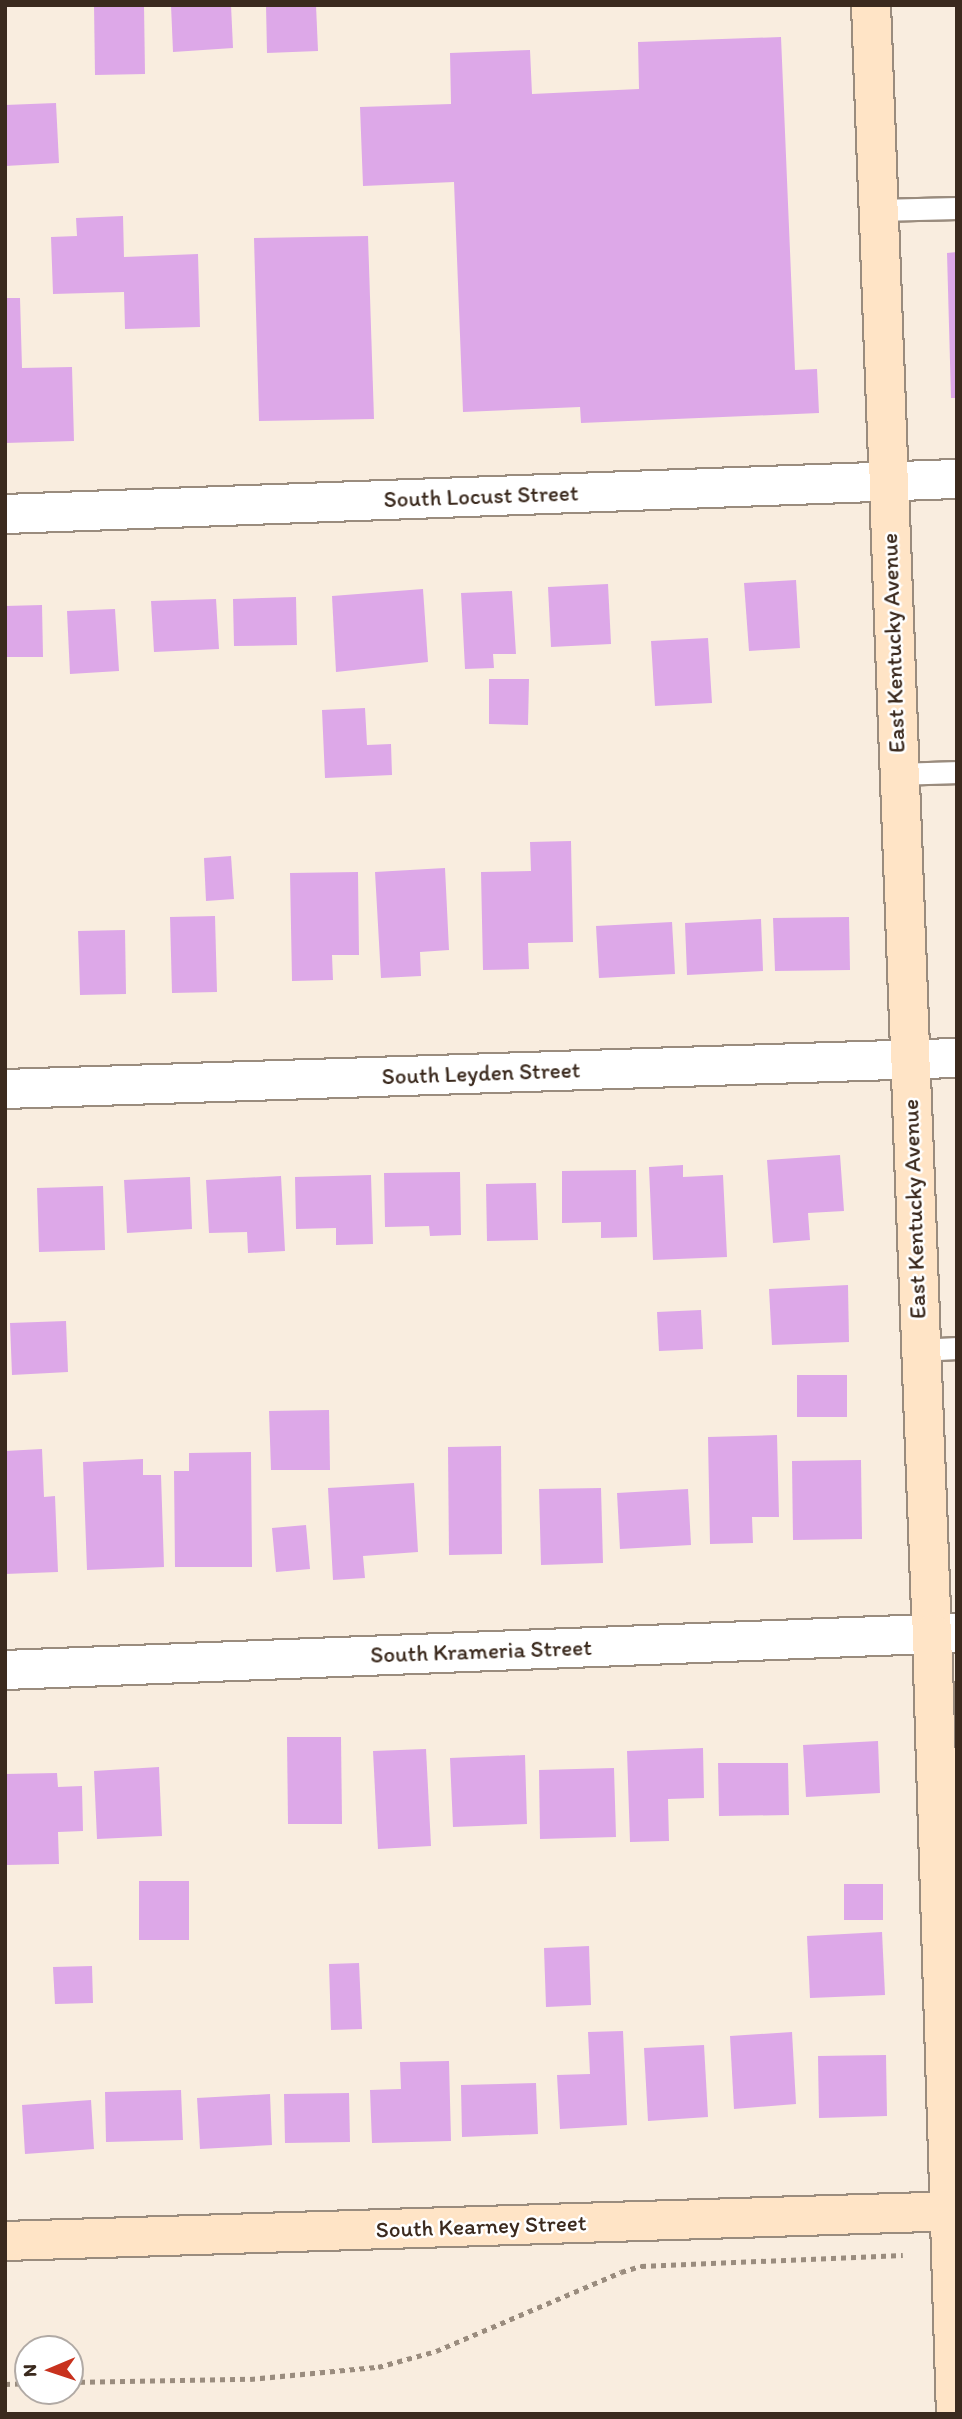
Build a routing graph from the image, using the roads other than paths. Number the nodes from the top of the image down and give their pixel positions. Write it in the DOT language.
graph roads {
  1 [pos="871,5"];
  2 [pos="957,208"];
  3 [pos="878,210"];
  4 [pos="957,479"];
  5 [pos="887,481"];
  6 [pos="5,514"];
  7 [pos="957,772"];
  8 [pos="898,774"];
  9 [pos="957,1058"];
  10 [pos="908,1059"];
  11 [pos="5,1089"];
  12 [pos="957,1348"];
  13 [pos="919,1350"];
  14 [pos="944,1633"];
  15 [pos="5,1670"];
  16 [pos="953,2211"];
  17 [pos="5,2241"];
  18 [pos="956,2414"];
  1 -- 3 [label="street, East Kentucky Avenue"];
  2 -- 3 [label="lane"];
  3 -- 5 [label="street, East Kentucky Avenue"];
  4 -- 5 [label="street, South Locust Street"];
  5 -- 6 [label="street, South Locust Street"];
  5 -- 8 [label="street, East Kentucky Avenue"];
  7 -- 8 [label="lane"];
  8 -- 10 [label="street, East Kentucky Avenue"];
  9 -- 10 [label="street, South Leyden Street"];
  10 -- 11 [label="street, South Leyden Street"];
  10 -- 13 [label="street, East Kentucky Avenue"];
  12 -- 13 [label="lane"];
  13 -- 14 [label="street, East Kentucky Avenue"];
  14 -- 15 [label="street, South Krameria Street"];
  14 -- 16 [label="street, East Kentucky Avenue"];
  16 -- 17 [label="street, South Kearney Street"];
  16 -- 18 [label="street, East Kentucky Avenue"];
}
